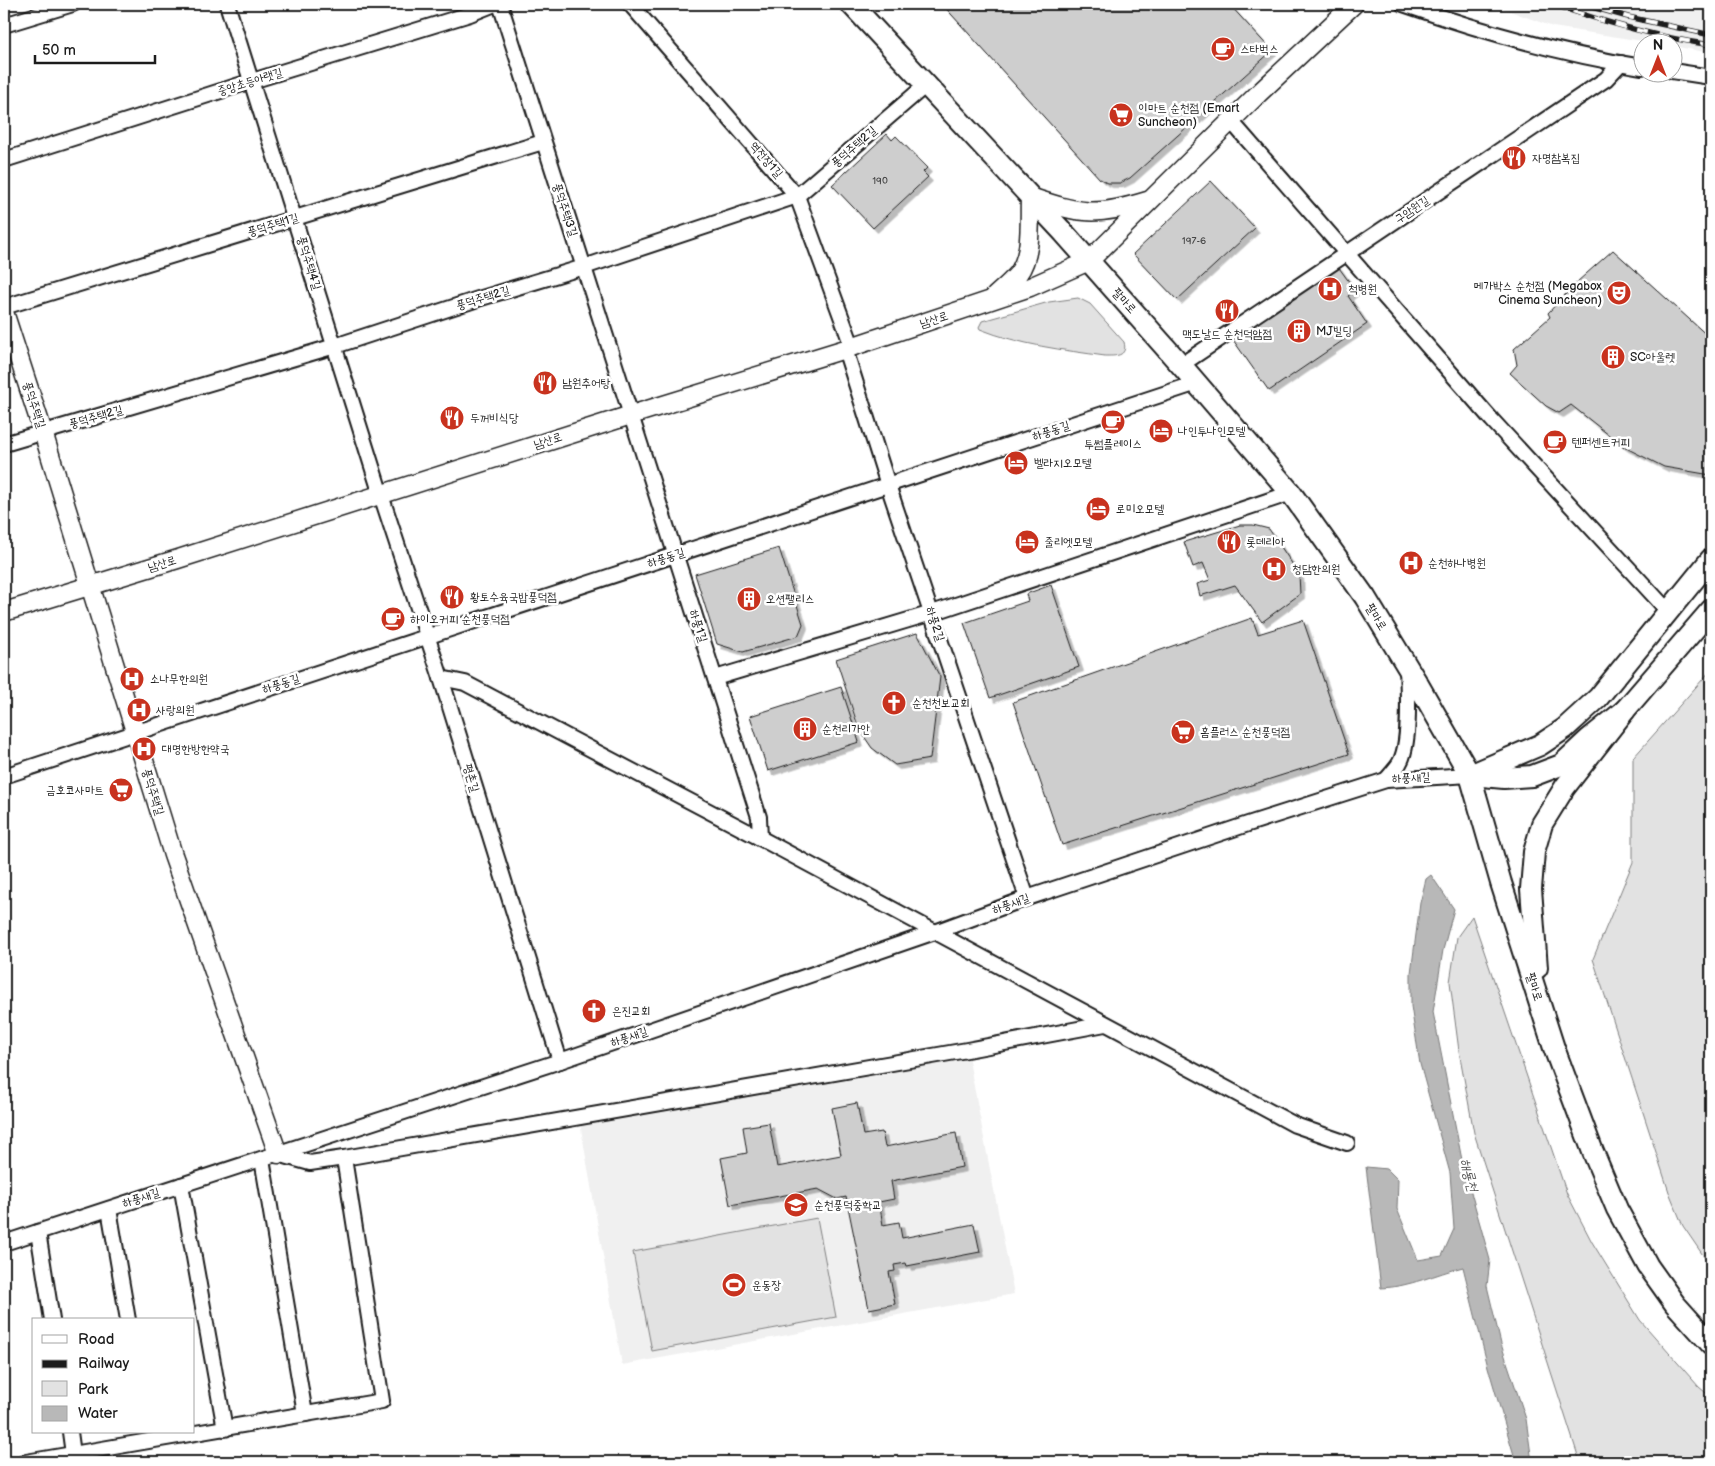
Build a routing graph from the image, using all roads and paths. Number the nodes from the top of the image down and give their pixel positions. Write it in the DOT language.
graph roads {
  1 [pos="73,4"];
  2 [pos="227,4"];
  3 [pos="496,4"];
  4 [pos="500,4"];
  5 [pos="630,4"];
  6 [pos="852,4"];
  7 [pos="1354,4"];
  8 [pos="1403,4"];
  9 [pos="4,25"];
  10 [pos="1620,63"];
  11 [pos="1632,65"];
  12 [pos="1682,73"];
  13 [pos="1711,77"];
  14 [pos="252,81"];
  15 [pos="926,84"];
  16 [pos="1231,121"];
  17 [pos="543,142"];
  18 [pos="4,160"];
  19 [pos="797,196"];
  20 [pos="1030,197"];
  21 [pos="1150,200"];
  22 [pos="295,218"];
  23 [pos="1347,254"];
  24 [pos="1089,260"];
  25 [pos="584,267"];
  26 [pos="987,302"];
  27 [pos="4,307"];
  28 [pos="4,312"];
  29 [pos="335,346"];
  30 [pos="848,348"];
  31 [pos="1181,365"];
  32 [pos="1197,383"];
  33 [pos="631,415"];
  34 [pos="43,432"];
  35 [pos="4,444"];
  36 [pos="888,485"];
  37 [pos="1291,493"];
  38 [pos="381,495"];
  39 [pos="674,555"];
  40 [pos="1711,559"];
  41 [pos="90,586"];
  42 [pos="1711,610"];
  43 [pos="4,612"];
  44 [pos="1668,612"];
  45 [pos="932,613"];
  46 [pos="427,636"];
  47 [pos="1408,667"];
  48 [pos="441,678"];
  49 [pos="716,678"];
  50 [pos="1625,710"];
  51 [pos="135,732"];
  52 [pos="1470,775"];
  53 [pos="4,776"];
  54 [pos="1386,780"];
  55 [pos="760,838"];
  56 [pos="1027,898"];
  57 [pos="935,932"];
  58 [pos="1544,1017"];
  59 [pos="1106,1024"];
  60 [pos="560,1061"];
  61 [pos="1347,1143"];
  62 [pos="270,1156"];
  63 [pos="344,1158"];
  64 [pos="181,1185"];
  65 [pos="109,1209"];
  66 [pos="38,1232"];
  67 [pos="4,1243"];
  68 [pos="52,1318"];
  69 [pos="128,1318"];
  70 [pos="1711,1344"];
  71 [pos="305,1414"];
  72 [pos="225,1429"];
  73 [pos="195,1432"];
  74 [pos="70,1434"];
  75 [pos="177,1434"];
  76 [pos="148,1437"];
  77 [pos="73,1454"];
  78 [pos="26,1462"];
  1 -- 9 [label="street"];
  2 -- 14 [label="street, 풍덕주택4길"];
  3 -- 14 [label="street, 중앙초등아랫길"];
  4 -- 17 [label="street, 풍덕주택3길"];
  5 -- 19 [label="street, 역전장1길"];
  6 -- 15 [label="main road, 팔마로"];
  7 -- 16 [label="street, 남산로"];
  8 -- 10 [label="street"];
  10 -- 11 [label="street"];
  10 -- 23 [label="street, 구암원길"];
  12 -- 13 [label="street"];
  14 -- 18 [label="street, 중앙초등아랫길"];
  14 -- 22 [label="street, 풍덕주택4길"];
  15 -- 19 [label="street, 풍덕주택2길"];
  15 -- 20 [label="main road, 팔마로"];
  16 -- 21 [label="street, 남산로"];
  16 -- 23 [label="street"];
  17 -- 22 [label="street, 풍덕주택1길"];
  17 -- 25 [label="street, 풍덕주택3길"];
  19 -- 25 [label="street, 풍덕주택2길"];
  19 -- 30 [label="street, 역전장1길"];
  20 -- 21 [label="street"];
  20 -- 24 [label="main road, 팔마로"];
  20 -- 26 [label="street"];
  21 -- 24 [label="street, 남산로"];
  22 -- 27 [label="street, 풍덕주택1길"];
  22 -- 29 [label="street, 풍덕주택4길"];
  23 -- 31 [label="street, 구암원길"];
  23 -- 44 [label="street"];
  24 -- 26 [label="street, 남산로"];
  24 -- 31 [label="main road, 팔마로"];
  25 -- 29 [label="street, 풍덕주택2길"];
  25 -- 33 [label="street, 풍덕주택3길"];
  26 -- 30 [label="street, 남산로"];
  28 -- 34 [label="street, 풍덕주택길"];
  29 -- 34 [label="street, 풍덕주택2길"];
  29 -- 38 [label="street, 풍덕주택4길"];
  30 -- 33 [label="street, 남산로"];
  30 -- 36 [label="street, 하풍2길"];
  31 -- 32 [label="main road, 팔마로"];
  32 -- 36 [label="street, 하풍동길"];
  32 -- 37 [label="main road, 팔마로"];
  33 -- 38 [label="street, 남산로"];
  33 -- 39 [label="street, 하풍1길"];
  34 -- 35 [label="street, 풍덕주택2길"];
  34 -- 41 [label="street, 풍덕주택길"];
  36 -- 39 [label="street, 하풍동길"];
  36 -- 45 [label="street, 하풍2길"];
  37 -- 45 [label="street"];
  37 -- 47 [label="main road, 팔마로"];
  38 -- 41 [label="street, 남산로"];
  38 -- 46 [label="street, 평촌길"];
  39 -- 46 [label="street, 하풍동길"];
  39 -- 49 [label="street, 하풍1길"];
  40 -- 44 [label="main road"];
  41 -- 43 [label="street, 남산로"];
  41 -- 51 [label="street, 풍덕주택길"];
  42 -- 50 [label="main road"];
  44 -- 52 [label="main road"];
  45 -- 49 [label="street"];
  45 -- 56 [label="street, 하풍2길"];
  46 -- 48 [label="street, 평촌길"];
  46 -- 51 [label="street, 하풍동길"];
  47 -- 52 [label="main road, 팔마로"];
  47 -- 54 [label="street"];
  48 -- 55 [label="street"];
  48 -- 60 [label="street, 평촌길"];
  49 -- 55 [label="street, 하풍1길"];
  50 -- 52 [label="main road"];
  50 -- 58 [label="main road"];
  51 -- 53 [label="street, 하풍동길"];
  51 -- 62 [label="street, 풍덕주택길"];
  52 -- 54 [label="street, 하풍새길"];
  52 -- 58 [label="main road, 팔마로"];
  54 -- 56 [label="street, 하풍새길"];
  55 -- 57 [label="street"];
  56 -- 57 [label="street, 하풍새길"];
  57 -- 59 [label="street"];
  57 -- 60 [label="street, 하풍새길"];
  58 -- 70 [label="main road, 팔마로"];
  59 -- 61 [label="street"];
  59 -- 63 [label="street"];
  60 -- 62 [label="street, 하풍새길"];
  62 -- 63 [label="street"];
  62 -- 64 [label="street, 하풍새길"];
  62 -- 71 [label="street"];
  63 -- 71 [label="street"];
  64 -- 65 [label="street, 하풍새길"];
  64 -- 72 [label="street"];
  65 -- 66 [label="street, 하풍새길"];
  65 -- 69 [label="street"];
  66 -- 67 [label="street, 하풍새길"];
  66 -- 68 [label="street"];
  71 -- 72 [label="street"];
  72 -- 73 [label="street"];
  74 -- 77 [label="street"];
  75 -- 76 [label="street"];
  76 -- 77 [label="street"];
  77 -- 78 [label="street"];
}
